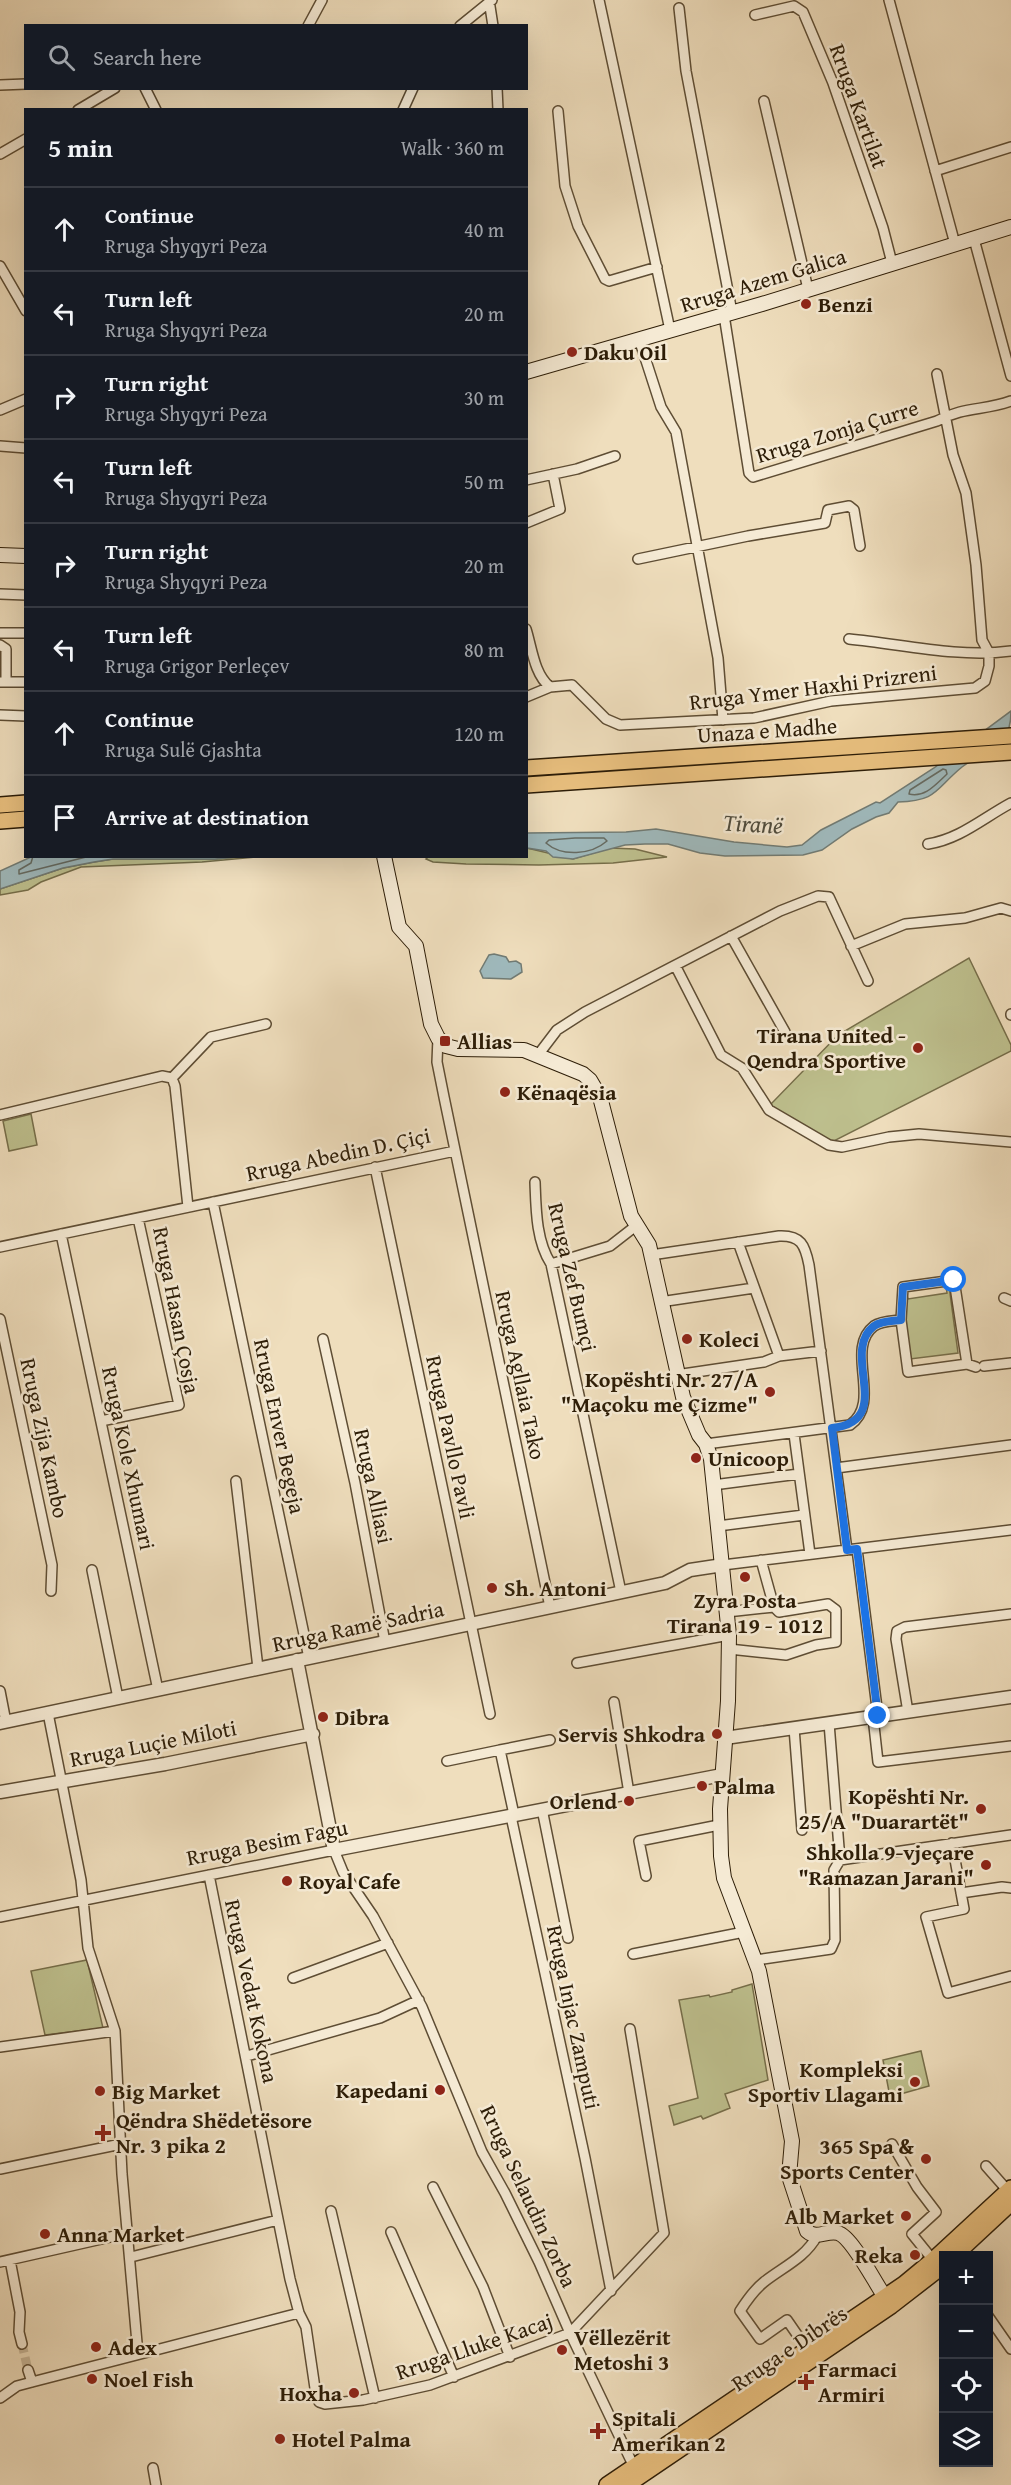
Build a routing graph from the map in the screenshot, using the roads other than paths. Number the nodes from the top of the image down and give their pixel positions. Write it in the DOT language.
graph roads {
  1 [pos="322,0"];
  2 [pos="490,0"];
  3 [pos="599,0"];
  4 [pos="889,0"];
  5 [pos="679,8"];
  6 [pos="755,15"];
  7 [pos="309,24"];
  8 [pos="462,24"];
  9 [pos="493,24"];
  10 [pos="24,84"];
  11 [pos="0,85"];
  12 [pos="112,90"];
  13 [pos="146,90"];
  14 [pos="412,90"];
  15 [pos="497,90"];
  16 [pos="764,101"];
  17 [pos="81,108"];
  18 [pos="155,108"];
  19 [pos="404,108"];
  20 [pos="498,108"];
  21 [pos="558,111"];
  22 [pos="24,140"];
  23 [pos="1011,147"];
  24 [pos="0,154"];
  25 [pos="935,171"];
  26 [pos="1011,227"];
  27 [pos="974,239"];
  28 [pos="955,244"];
  29 [pos="892,263"];
  30 [pos="0,266"];
  31 [pos="657,267"];
  32 [pos="807,289"];
  33 [pos="24,308"];
  34 [pos="728,314"];
  35 [pos="670,330"];
  36 [pos="639,339"];
  37 [pos="528,371"];
  38 [pos="937,374"];
  39 [pos="1011,376"];
  40 [pos="24,400"];
  41 [pos="1011,401"];
  42 [pos="0,410"];
  43 [pos="945,416"];
  44 [pos="0,446"];
  45 [pos="24,448"];
  46 [pos="615,456"];
  47 [pos="553,474"];
  48 [pos="528,480"];
  49 [pos="528,522"];
  50 [pos="860,546"];
  51 [pos="698,547"];
  52 [pos="0,555"];
  53 [pos="24,556"];
  54 [pos="638,559"];
  55 [pos="0,594"];
  56 [pos="24,595"];
  57 [pos="0,633"];
  58 [pos="24,633"];
  59 [pos="849,639"];
  60 [pos="529,644"];
  61 [pos="0,645"];
  62 [pos="1011,651"];
  63 [pos="989,653"];
  64 [pos="3,682"];
  65 [pos="24,682"];
  66 [pos="550,687"];
  67 [pos="528,696"];
  68 [pos="0,715"];
  69 [pos="24,716"];
  70 [pos="723,720"];
  71 [pos="1011,736"];
  72 [pos="1011,752"];
  73 [pos="528,768"];
  74 [pos="528,785"];
  75 [pos="24,795"];
  76 [pos="0,797"];
  77 [pos="24,803"];
  78 [pos="1011,803"];
  79 [pos="0,805"];
  80 [pos="24,819"];
  81 [pos="0,821"];
  82 [pos="24,828"];
  83 [pos="0,829"];
  84 [pos="928,844"];
  85 [pos="384,858"];
  86 [pos="1011,911"];
  87 [pos="731,936"];
  88 [pos="851,946"];
  89 [pos="676,967"];
  90 [pos="868,981"];
  91 [pos="266,1024"];
  92 [pos="785,1032"];
  93 [pos="438,1038"];
  94 [pos="537,1055"];
  95 [pos="172,1078"];
  96 [pos="0,1116"];
  97 [pos="1011,1142"];
  98 [pos="455,1151"];
  99 [pos="375,1167"];
  100 [pos="535,1182"];
  101 [pos="213,1202"];
  102 [pos="188,1208"];
  103 [pos="138,1218"];
  104 [pos="637,1226"];
  105 [pos="62,1234"];
  106 [pos="738,1242"];
  107 [pos="0,1247"];
  108 [pos="651,1256"];
  109 [pos="551,1264"];
  110 [pos="754,1288"];
  111 [pos="660,1302"];
  112 [pos="0,1318"];
  113 [pos="901,1320"];
  114 [pos="323,1339"];
  115 [pos="821,1351"];
  116 [pos="779,1356"];
  117 [pos="1011,1363"];
  118 [pos="975,1366"];
  119 [pos="676,1375"];
  120 [pos="101,1421"];
  121 [pos="832,1428"];
  122 [pos="794,1434"];
  123 [pos="706,1444"];
  124 [pos="1011,1445"];
  125 [pos="836,1468"];
  126 [pos="799,1473"];
  127 [pos="236,1480"];
  128 [pos="713,1485"];
  129 [pos="804,1515"];
  130 [pos="718,1526"];
  131 [pos="1011,1530"];
  132 [pos="852,1549"];
  133 [pos="810,1554"];
  134 [pos="761,1560"];
  135 [pos="723,1565"];
  136 [pos="92,1570"];
  137 [pos="51,1591"];
  138 [pos="621,1592"];
  139 [pos="550,1607"];
  140 [pos="774,1607"];
  141 [pos="727,1612"];
  142 [pos="1011,1614"];
  143 [pos="470,1624"];
  144 [pos="385,1642"];
  145 [pos="729,1642"];
  146 [pos="303,1659"];
  147 [pos="576,1663"];
  148 [pos="258,1668"];
  149 [pos="158,1690"];
  150 [pos="0,1691"];
  151 [pos="1011,1697"];
  152 [pos="118,1698"];
  153 [pos="614,1702"];
  154 [pos="908,1712"];
  155 [pos="48,1713"];
  156 [pos="490,1714"];
  157 [pos="875,1716"];
  158 [pos="3,1722"];
  159 [pos="830,1723"];
  160 [pos="794,1728"];
  161 [pos="313,1734"];
  162 [pos="725,1738"];
  163 [pos="550,1740"];
  164 [pos="1011,1746"];
  165 [pos="500,1750"];
  166 [pos="447,1761"];
  167 [pos="722,1775"];
  168 [pos="62,1782"];
  169 [pos="0,1792"];
  170 [pos="629,1793"];
  171 [pos="542,1809"];
  172 [pos="512,1815"];
  173 [pos="720,1825"];
  174 [pos="802,1830"];
  175 [pos="1011,1835"];
  176 [pos="952,1844"];
  177 [pos="334,1850"];
  178 [pos="840,1860"];
  179 [pos="209,1875"];
  180 [pos="646,1876"];
  181 [pos="1011,1888"];
  182 [pos="961,1893"];
  183 [pos="82,1901"];
  184 [pos="0,1917"];
  185 [pos="744,1932"];
  186 [pos="568,1938"];
  187 [pos="388,1943"];
  188 [pos="633,1954"];
  189 [pos="756,1960"];
  190 [pos="1011,1976"];
  191 [pos="293,1978"];
  192 [pos="419,2000"];
  193 [pos="630,2029"];
  194 [pos="115,2031"];
  195 [pos="0,2048"];
  196 [pos="246,2056"];
  197 [pos="121,2144"];
  198 [pos="892,2144"];
  199 [pos="986,2166"];
  200 [pos="0,2169"];
  201 [pos="433,2187"];
  202 [pos="1010,2194"];
  203 [pos="331,2211"];
  204 [pos="279,2220"];
  205 [pos="391,2232"];
  206 [pos="128,2233"];
  207 [pos="817,2236"];
  208 [pos="959,2251"];
  209 [pos="131,2258"];
  210 [pos="5,2261"];
  211 [pos="938,2263"];
  212 [pos="611,2291"];
  213 [pos="885,2297"];
  214 [pos="300,2313"];
  215 [pos="993,2323"];
  216 [pos="570,2333"];
  217 [pos="22,2344"];
  218 [pos="807,2349"];
  219 [pos="1011,2349"];
  220 [pos="138,2354"];
  221 [pos="510,2357"];
  222 [pos="28,2370"];
  223 [pos="454,2377"];
  224 [pos="32,2382"];
  225 [pos="0,2398"];
  226 [pos="375,2398"];
  227 [pos="319,2402"];
  228 [pos="634,2467"];
  229 [pos="153,2468"];
  230 [pos="156,2485"];
  231 [pos="607,2485"];
  232 [pos="627,2485"];
  1 -- 7 [label="street"];
  2 -- 8 [label="street"];
  2 -- 9 [label="street"];
  3 -- 31 [label="street"];
  4 -- 25 [label="street"];
  5 -- 34 [label="street"];
  6 -- 29 [label="street, Rruga Kartilat"];
  10 -- 11 [label="street"];
  12 -- 17 [label="street"];
  13 -- 18 [label="street"];
  14 -- 19 [label="street"];
  15 -- 20 [label="street"];
  16 -- 32 [label="street"];
  21 -- 31 [label="street"];
  22 -- 24 [label="street"];
  23 -- 25 [label="street"];
  25 -- 28 [label="street"];
  26 -- 27 [label="main road, Rruga Azem Galica"];
  27 -- 28 [label="main road, Rruga Azem Galica"];
  27 -- 39 [label="street"];
  28 -- 29 [label="main road, Rruga Azem Galica"];
  29 -- 32 [label="main road, Rruga Azem Galica"];
  30 -- 33 [label="street"];
  31 -- 35 [label="street"];
  32 -- 34 [label="main road, Rruga Azem Galica"];
  34 -- 35 [label="main road, Rruga Azem Galica"];
  34 -- 43 [label="street, Rruga Zonja Çurre"];
  35 -- 36 [label="main road, Rruga Azem Galica"];
  36 -- 37 [label="main road, Rruga Azem Galica"];
  36 -- 51 [label="street"];
  38 -- 43 [label="street, Rruga Zonja Çurre"];
  40 -- 42 [label="street"];
  41 -- 43 [label="street"];
  43 -- 63 [label="street"];
  44 -- 45 [label="street"];
  46 -- 47 [label="street"];
  47 -- 48 [label="street"];
  47 -- 49 [label="street"];
  50 -- 51 [label="street"];
  51 -- 54 [label="street"];
  51 -- 70 [label="street"];
  52 -- 53 [label="main road"];
  55 -- 56 [label="street"];
  57 -- 58 [label="street"];
  59 -- 63 [label="street"];
  60 -- 66 [label="street"];
  61 -- 64 [label="street"];
  62 -- 63 [label="street"];
  63 -- 70 [label="street, Rruga Ymer Haxhi Prizreni"];
  64 -- 65 [label="street"];
  66 -- 67 [label="street"];
  66 -- 70 [label="street, Rruga Ymer Haxhi Prizreni"];
  68 -- 69 [label="street"];
  71 -- 73 [label="main road, Unaza e Madhe"];
  72 -- 74 [label="main road"];
  75 -- 76 [label="main road"];
  77 -- 79 [label="main road"];
  78 -- 84 [label="street"];
  80 -- 81 [label="main road"];
  82 -- 83 [label="main road"];
  85 -- 93 [label="main road, Rruga Abedin D. Çiçi"];
  86 -- 88 [label="street"];
  87 -- 88 [label="street"];
  87 -- 89 [label="street"];
  87 -- 92 [label="street"];
  88 -- 90 [label="street"];
  89 -- 94 [label="street"];
  89 -- 97 [label="street"];
  91 -- 95 [label="street"];
  93 -- 94 [label="main road"];
  93 -- 98 [label="street, Rruga Abedin D. Çiçi"];
  94 -- 104 [label="main road"];
  95 -- 96 [label="street"];
  95 -- 102 [label="street"];
  98 -- 99 [label="street, Rruga Abedin D. Çiçi"];
  98 -- 139 [label="street, Rruga Agllaia Tako"];
  99 -- 101 [label="street, Rruga Abedin D. Çiçi"];
  99 -- 143 [label="street, Rruga Pavllo Pavli"];
  100 -- 109 [label="street, Rruga Zef Bumçi"];
  101 -- 102 [label="street, Rruga Abedin D. Çiçi"];
  101 -- 146 [label="street, Rruga Enver Begeja"];
  102 -- 103 [label="street, Rruga Abedin D. Çiçi"];
  103 -- 105 [label="street, Rruga Abedin D. Çiçi"];
  103 -- 120 [label="street, Rruga Hasan Çosja"];
  104 -- 108 [label="main road"];
  104 -- 109 [label="street"];
  105 -- 107 [label="street, Rruga Abedin D. Çiçi"];
  105 -- 120 [label="street, Rruga Kole Xhumari"];
  106 -- 108 [label="street"];
  106 -- 110 [label="street"];
  106 -- 115 [label="street"];
  108 -- 111 [label="main road"];
  109 -- 138 [label="street, Rruga Zef Bumçi"];
  110 -- 111 [label="street"];
  110 -- 116 [label="street"];
  111 -- 119 [label="main road"];
  112 -- 137 [label="street, Rruga Zija Kambo"];
  113 -- 118 [label="street"];
  113 -- 118 [label="street"];
  113 -- 121 [label="street"];
  114 -- 144 [label="street, Rruga Alliasi"];
  115 -- 116 [label="street"];
  115 -- 121 [label="street"];
  116 -- 119 [label="street"];
  117 -- 118 [label="street"];
  119 -- 123 [label="main road"];
  120 -- 149 [label="street, Rruga Kole Xhumari"];
  121 -- 122 [label="street"];
  121 -- 125 [label="street"];
  122 -- 123 [label="street"];
  122 -- 126 [label="street"];
  123 -- 128 [label="main road"];
  124 -- 125 [label="street"];
  125 -- 132 [label="street"];
  126 -- 128 [label="street"];
  126 -- 129 [label="street"];
  127 -- 148 [label="street"];
  128 -- 130 [label="main road"];
  129 -- 130 [label="street"];
  129 -- 133 [label="street"];
  130 -- 135 [label="main road"];
  131 -- 132 [label="street"];
  132 -- 133 [label="street"];
  132 -- 157 [label="street"];
  133 -- 134 [label="street"];
  134 -- 135 [label="street"];
  134 -- 140 [label="street"];
  135 -- 138 [label="street, Rruga Ramë Sadria"];
  135 -- 141 [label="main road"];
  136 -- 152 [label="street"];
  138 -- 139 [label="street, Rruga Ramë Sadria"];
  139 -- 143 [label="street, Rruga Ramë Sadria"];
  140 -- 141 [label="street"];
  140 -- 145 [label="street"];
  141 -- 145 [label="main road"];
  142 -- 154 [label="street"];
  143 -- 144 [label="street, Rruga Ramë Sadria"];
  143 -- 156 [label="street, Rruga Pavllo Pavli"];
  144 -- 146 [label="street, Rruga Ramë Sadria"];
  145 -- 147 [label="street"];
  145 -- 162 [label="main road"];
  146 -- 148 [label="street, Rruga Ramë Sadria"];
  146 -- 161 [label="street, Rruga Selaudin Zorba"];
  148 -- 149 [label="street, Rruga Ramë Sadria"];
  149 -- 152 [label="street, Rruga Ramë Sadria"];
  150 -- 158 [label="street"];
  151 -- 154 [label="street"];
  152 -- 155 [label="street, Rruga Ramë Sadria"];
  153 -- 170 [label="street"];
  154 -- 157 [label="street"];
  155 -- 158 [label="street, Rruga Ramë Sadria"];
  155 -- 168 [label="street"];
  157 -- 159 [label="street"];
  157 -- 164 [label="street"];
  159 -- 160 [label="street"];
  159 -- 178 [label="street"];
  160 -- 162 [label="street"];
  160 -- 174 [label="street"];
  161 -- 168 [label="street, Rruga Luçie Miloti"];
  161 -- 177 [label="street, Rruga Selaudin Zorba"];
  162 -- 167 [label="main road"];
  163 -- 165 [label="street"];
  165 -- 166 [label="street"];
  165 -- 172 [label="street, Rruga Injac Zamputi"];
  167 -- 170 [label="street, Rruga Besim Fagu"];
  167 -- 173 [label="main road"];
  168 -- 169 [label="street, Rruga Luçie Miloti"];
  168 -- 183 [label="street"];
  170 -- 171 [label="street, Rruga Besim Fagu"];
  171 -- 172 [label="street, Rruga Besim Fagu"];
  171 -- 186 [label="street"];
  172 -- 177 [label="street, Rruga Besim Fagu"];
  172 -- 212 [label="street, Rruga Injac Zamputi"];
  173 -- 180 [label="street"];
  173 -- 185 [label="main road"];
  175 -- 176 [label="street"];
  176 -- 178 [label="street"];
  176 -- 182 [label="street"];
  177 -- 179 [label="street, Rruga Besim Fagu"];
  177 -- 187 [label="street, Rruga Selaudin Zorba"];
  178 -- 189 [label="street"];
  179 -- 183 [label="street, Rruga Besim Fagu"];
  179 -- 196 [label="street, Rruga Vedat Kokona"];
  181 -- 182 [label="street"];
  182 -- 190 [label="street"];
  183 -- 184 [label="street, Rruga Besim Fagu"];
  183 -- 194 [label="street"];
  185 -- 188 [label="street"];
  185 -- 189 [label="main road"];
  187 -- 191 [label="street"];
  187 -- 192 [label="street, Rruga Selaudin Zorba"];
  189 -- 207 [label="main road"];
  192 -- 196 [label="street"];
  192 -- 216 [label="street, Rruga Selaudin Zorba"];
  193 -- 212 [label="street"];
  194 -- 195 [label="street"];
  194 -- 197 [label="street"];
  196 -- 204 [label="street, Rruga Vedat Kokona"];
  197 -- 200 [label="street"];
  197 -- 206 [label="street"];
  198 -- 211 [label="street"];
  199 -- 202 [label="street"];
  201 -- 221 [label="street"];
  202 -- 208 [label="main road"];
  202 -- 211 [label="main road, Rruga e Dibrës"];
  203 -- 226 [label="street"];
  204 -- 209 [label="street"];
  204 -- 214 [label="street, Rruga Vedat Kokona"];
  205 -- 223 [label="street"];
  206 -- 209 [label="street"];
  206 -- 210 [label="street"];
  207 -- 213 [label="main road"];
  207 -- 218 [label="street, Rruga e Dibrës"];
  209 -- 220 [label="street"];
  210 -- 217 [label="street"];
  211 -- 213 [label="main road, Rruga e Dibrës"];
  211 -- 232 [label="main road, Rruga e Dibrës"];
  212 -- 216 [label="street"];
  213 -- 218 [label="main road, Rruga e Dibrës"];
  214 -- 220 [label="street"];
  214 -- 227 [label="street, Rruga Vedat Kokona"];
  215 -- 219 [label="street"];
  216 -- 221 [label="street, Rruga Lluke Kacaj"];
  216 -- 228 [label="street, Rruga Selaudin Zorba"];
  218 -- 228 [label="main road, Rruga e Dibrës"];
  220 -- 224 [label="street"];
  221 -- 223 [label="street, Rruga Lluke Kacaj"];
  222 -- 224 [label="street"];
  223 -- 226 [label="street, Rruga Lluke Kacaj"];
  224 -- 225 [label="street"];
  226 -- 227 [label="street, Rruga Lluke Kacaj"];
  228 -- 231 [label="main road, Rruga e Dibrës"];
  229 -- 230 [label="street"];
}
